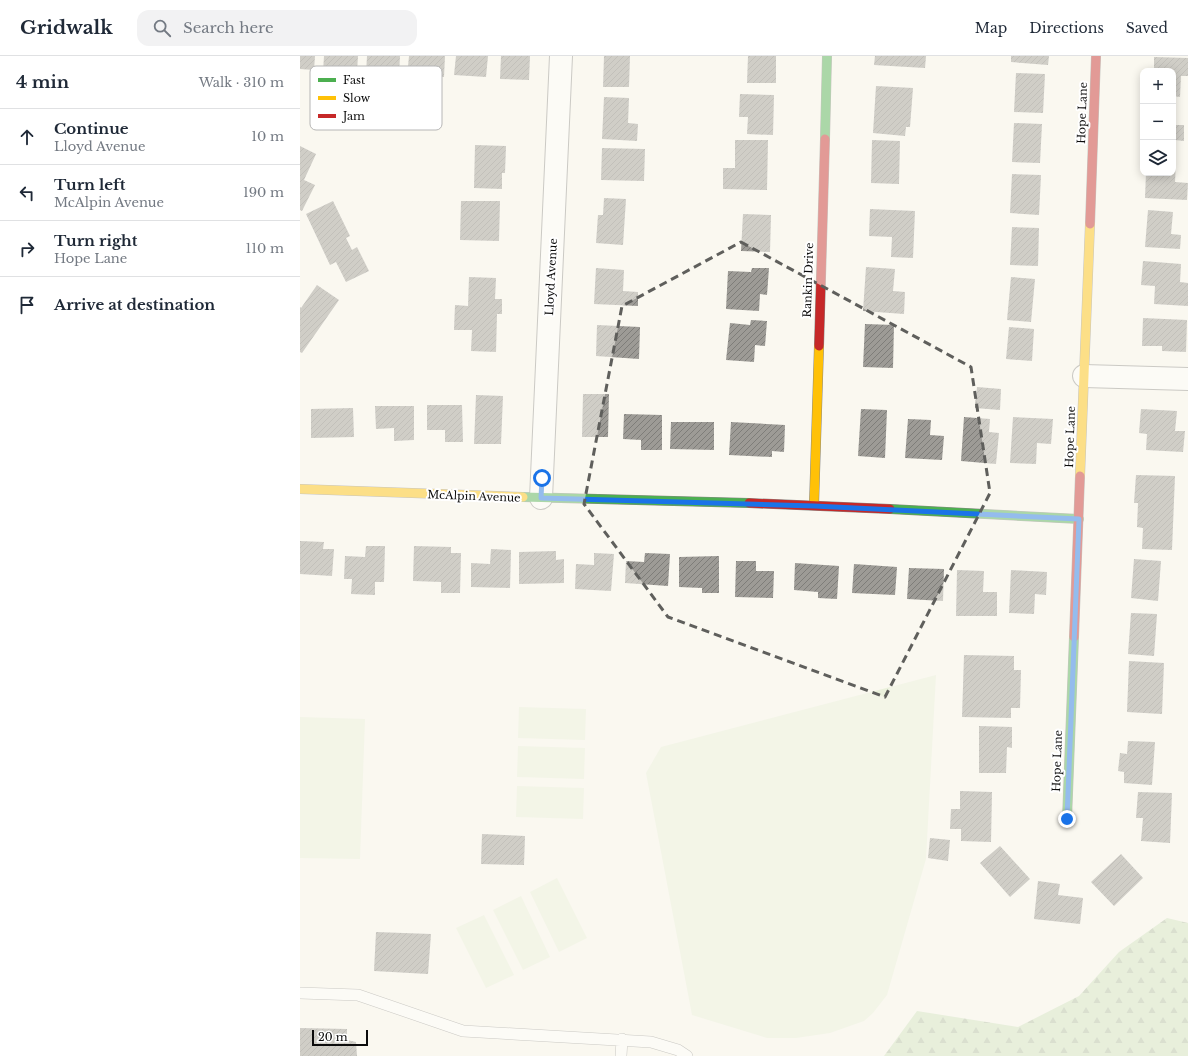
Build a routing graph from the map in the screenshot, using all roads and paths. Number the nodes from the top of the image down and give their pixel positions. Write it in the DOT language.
graph roads {
  1 [pos="561,56"];
  2 [pos="827,56"];
  3 [pos="1096,56"];
  4 [pos="1084,376"];
  5 [pos="1188,379"];
  6 [pos="300,489"];
  7 [pos="541,498"];
  8 [pos="814,506"];
  9 [pos="1079,519"];
  10 [pos="1067,819"];
  11 [pos="300,993"];
  12 [pos="622,1039"];
  13 [pos="621,1056"];
  14 [pos="687,1056"];
  1 -- 7 [label="street, Lloyd Avenue"];
  2 -- 8 [label="street, Rankin Drive"];
  3 -- 4 [label="street, Hope Lane"];
  4 -- 5 [label="street"];
  4 -- 9 [label="street, Hope Lane"];
  6 -- 7 [label="street, McAlpin Avenue"];
  7 -- 8 [label="street, McAlpin Avenue"];
  8 -- 9 [label="street, McAlpin Avenue"];
  9 -- 10 [label="street, Hope Lane"];
  11 -- 12 [label="lane"];
  12 -- 13 [label="lane"];
  12 -- 14 [label="lane"];
}
